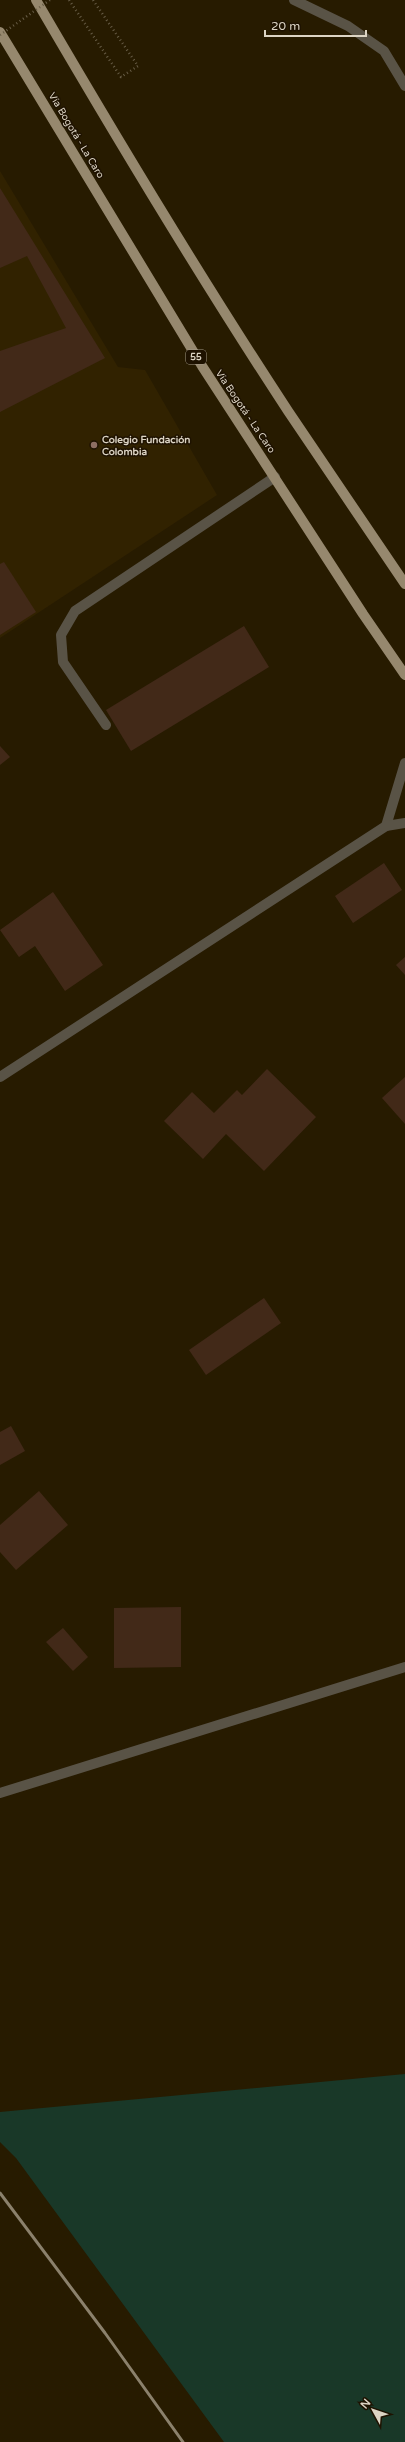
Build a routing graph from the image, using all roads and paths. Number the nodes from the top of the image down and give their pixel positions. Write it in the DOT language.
graph roads {
  1 [pos="36,0"];
  2 [pos="50,0"];
  3 [pos="69,0"];
  4 [pos="93,0"];
  5 [pos="294,0"];
  6 [pos="0,33"];
  7 [pos="405,86"];
  8 [pos="275,477"];
  9 [pos="405,584"];
  10 [pos="405,675"];
  11 [pos="106,725"];
  12 [pos="405,763"];
  13 [pos="405,823"];
  14 [pos="386,826"];
  15 [pos="0,1077"];
  16 [pos="405,1667"];
  17 [pos="0,1793"];
  1 -- 9 [label="main road"];
  2 -- 6 [label="path, bridge"];
  3 -- 4 [label="path"];
  5 -- 7 [label="street"];
  6 -- 8 [label="main road, Vía Bogotá - La Caro / 55"];
  8 -- 10 [label="main road, Vía Bogotá - La Caro / 55"];
  8 -- 11 [label="street"];
  12 -- 14 [label="street"];
  13 -- 14 [label="street"];
  14 -- 15 [label="street"];
  16 -- 17 [label="street"];
}
